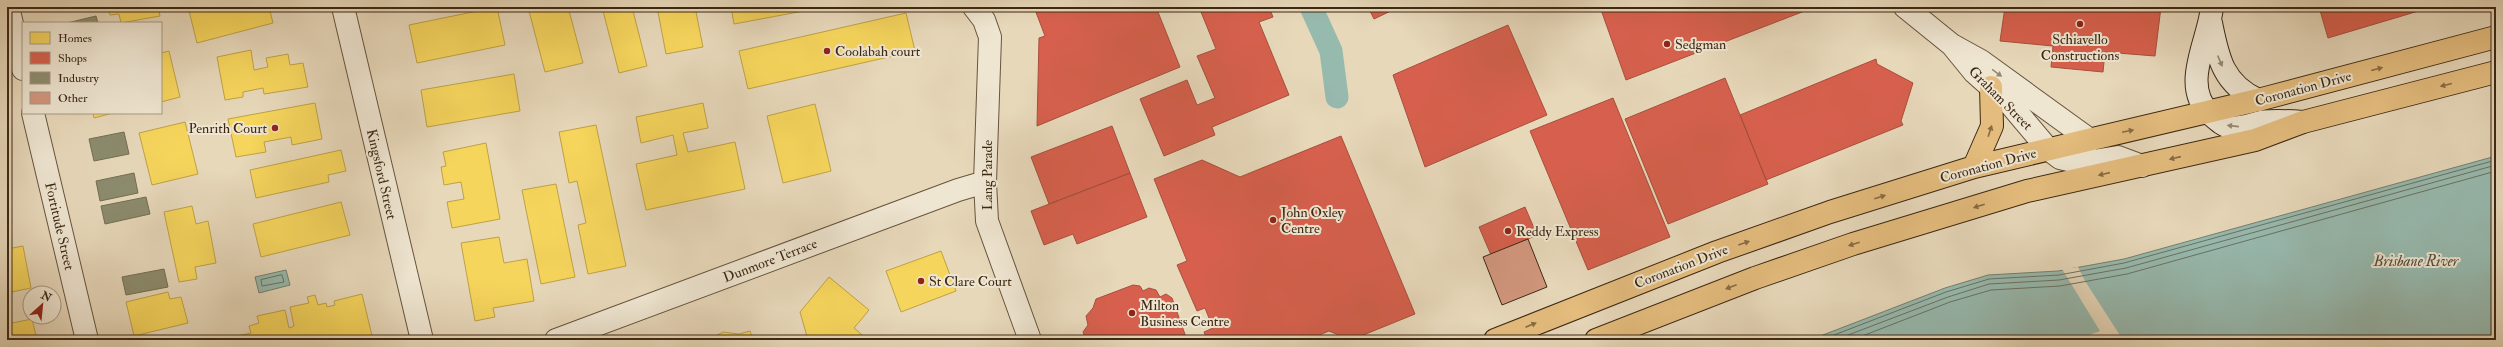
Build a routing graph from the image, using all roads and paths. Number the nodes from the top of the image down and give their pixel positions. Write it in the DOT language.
graph roads {
  1 [pos="8,7"];
  2 [pos="343,7"];
  3 [pos="974,7"];
  4 [pos="1905,7"];
  5 [pos="2212,15"];
  6 [pos="2496,37"];
  7 [pos="1952,45"];
  8 [pos="22,65"];
  9 [pos="2496,72"];
  10 [pos="1991,88"];
  11 [pos="2258,100"];
  12 [pos="2208,113"];
  13 [pos="33,114"];
  14 [pos="2303,122"];
  15 [pos="2090,140"];
  16 [pos="2048,149"];
  17 [pos="2142,166"];
  18 [pos="1974,167"];
  19 [pos="985,182"];
  20 [pos="87,340"];
  21 [pos="422,340"];
  22 [pos="556,340"];
  23 [pos="1030,340"];
  24 [pos="1495,340"];
  25 [pos="1596,340"];
  1 -- 8 [label="street"];
  2 -- 21 [label="street, Kingsford Street"];
  3 -- 19 [label="street, Lang Parade"];
  4 -- 7 [label="street, Graham Street"];
  5 -- 11 [label="street, one-way"];
  5 -- 12 [label="street"];
  11 -- 6 [label="highway, Coronation Drive, one-way"];
  7 -- 10 [label="street, Graham Street"];
  7 -- 15 [label="street, Graham Street, one-way"];
  9 -- 14 [label="highway, one-way"];
  10 -- 16 [label="street, Graham Street"];
  18 -- 10 [label="highway, one-way"];
  11 -- 12 [label="highway, Coronation Drive"];
  14 -- 12 [label="street, one-way"];
  15 -- 12 [label="highway, Coronation Drive, one-way"];
  13 -- 20 [label="street, Fortitude Street"];
  14 -- 17 [label="highway, one-way"];
  15 -- 16 [label="highway, Coronation Drive"];
  16 -- 17 [label="street, Graham Street"];
  16 -- 18 [label="highway, Coronation Drive"];
  17 -- 25 [label="highway, one-way"];
  24 -- 18 [label="highway, Coronation Drive, one-way"];
  19 -- 22 [label="street, Dunmore Terrace"];
  19 -- 23 [label="street, Lang Parade"];
}
